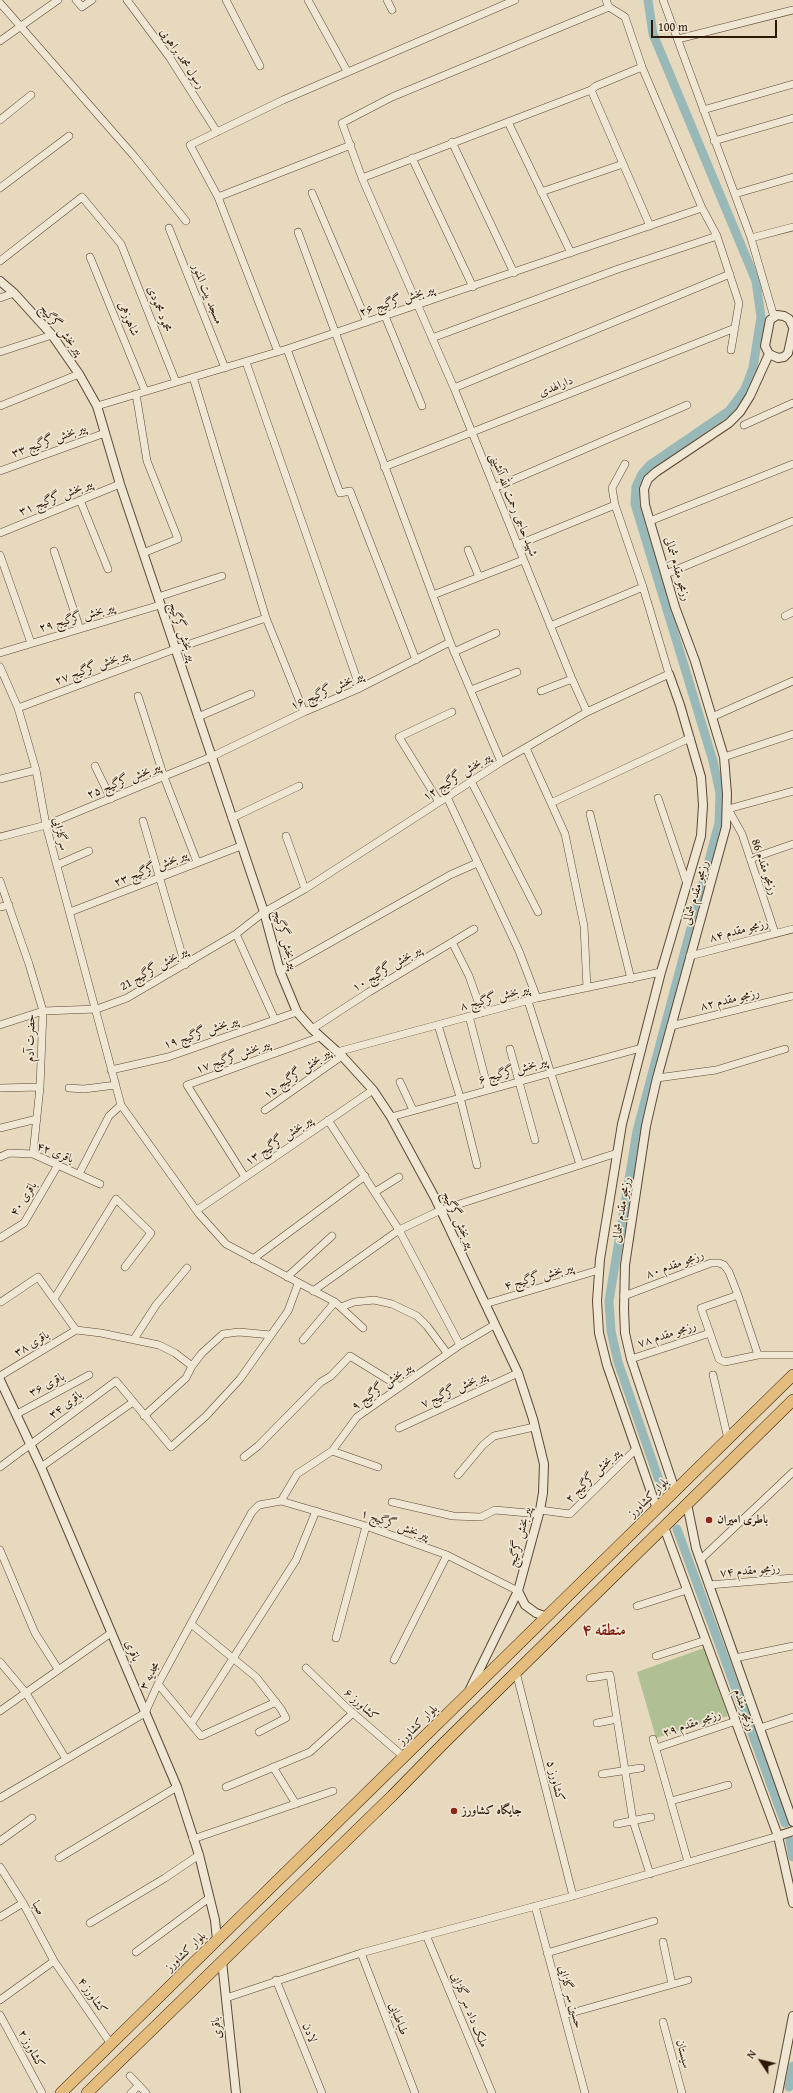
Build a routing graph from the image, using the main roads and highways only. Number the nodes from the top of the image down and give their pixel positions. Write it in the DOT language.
graph roads {
  1 [pos="793,1375"];
  2 [pos="793,1400"];
  3 [pos="728,1439"];
  4 [pos="740,1452"];
  5 [pos="103,2052"];
  6 [pos="115,2065"];
  7 [pos="61,2093"];
  8 [pos="70,2093"];
  9 [pos="78,2093"];
  10 [pos="87,2093"];
  1 -- 3 [label="main road, بلوار کشاورز"];
  2 -- 4 [label="main road"];
  3 -- 4 [label="main road"];
  3 -- 5 [label="main road, بلوار کشاورز"];
  4 -- 6 [label="main road"];
  5 -- 7 [label="main road, بلوار کشاورز"];
  5 -- 8 [label="main road"];
  6 -- 9 [label="main road"];
  6 -- 10 [label="main road"];
}
